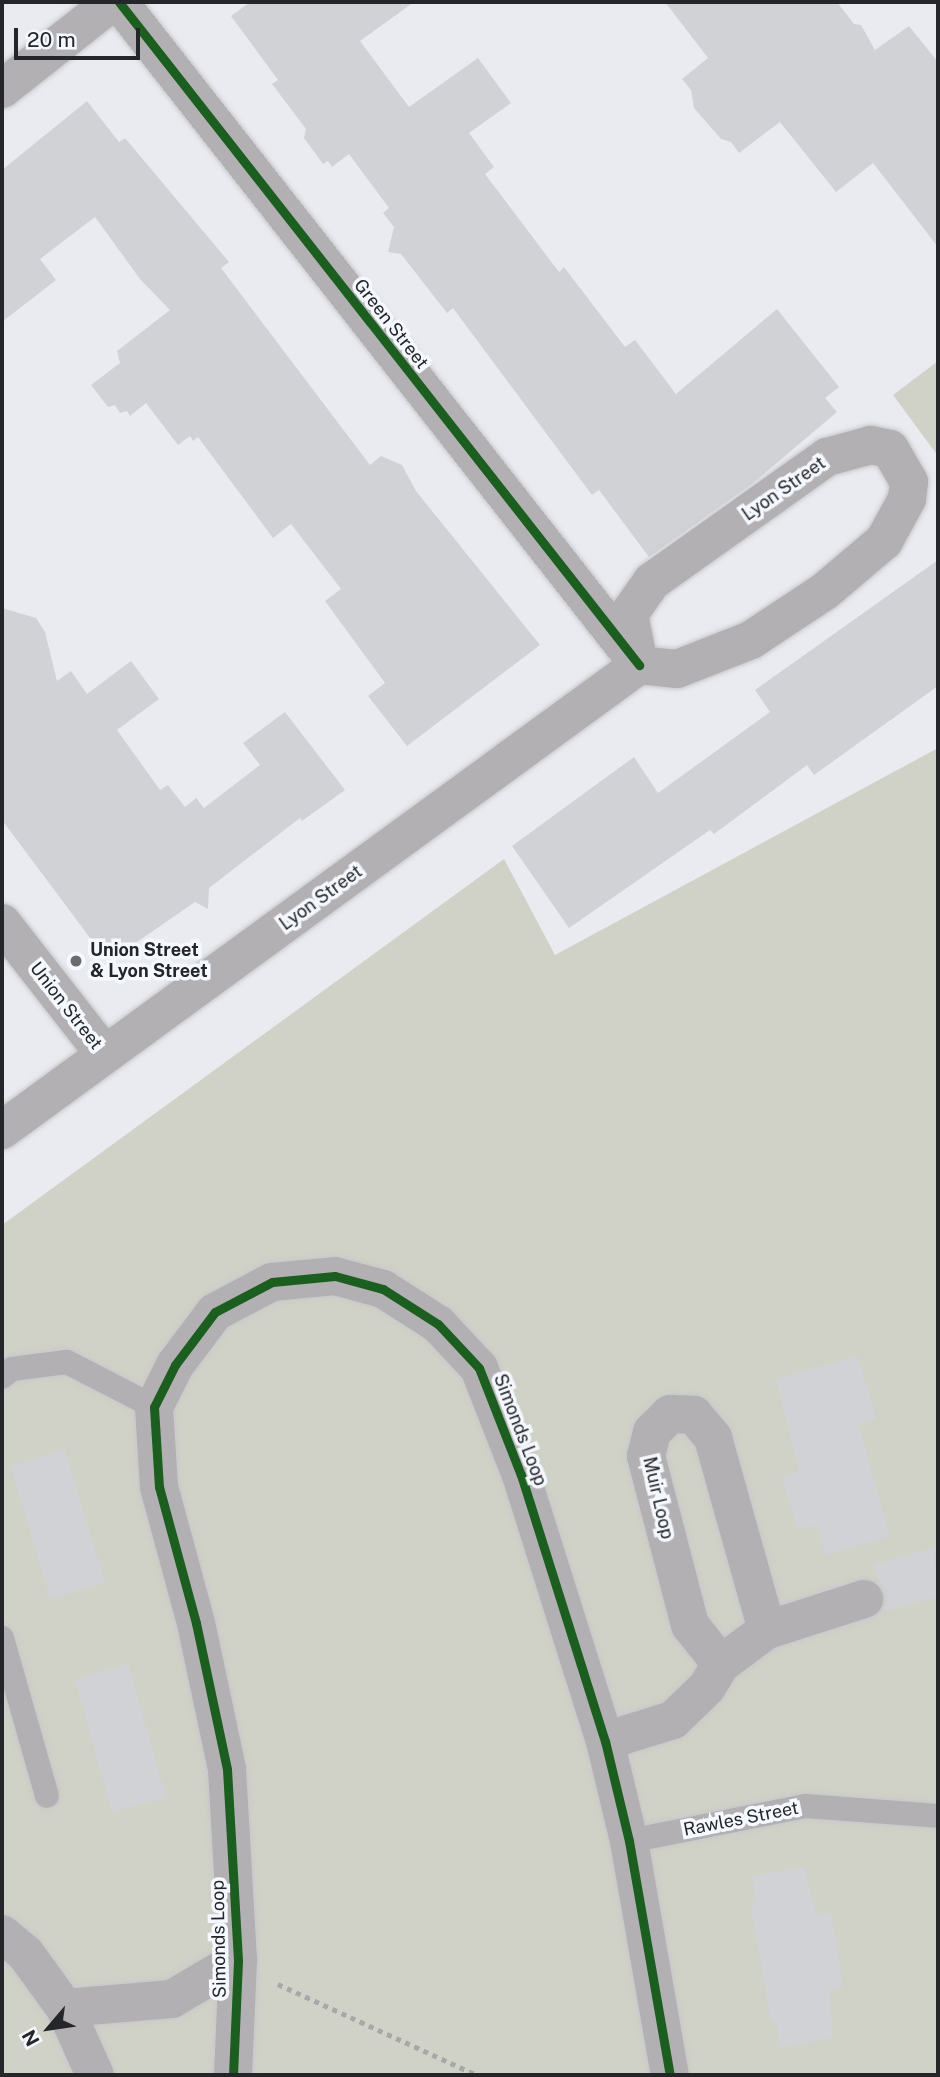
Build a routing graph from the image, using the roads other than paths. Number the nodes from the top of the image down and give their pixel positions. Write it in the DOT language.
graph roads {
  1 [pos="112,2"];
  2 [pos="119,2"];
  3 [pos="2,89"];
  4 [pos="639,665"];
  5 [pos="2,923"];
  6 [pos="105,1055"];
  7 [pos="2,1130"];
  8 [pos="2,1377"];
  9 [pos="154,1407"];
  10 [pos="864,1599"];
  11 [pos="767,1630"];
  12 [pos="2,1638"];
  13 [pos="721,1664"];
  14 [pos="605,1741"];
  15 [pos="47,1796"];
  16 [pos="938,1816"];
  17 [pos="629,1841"];
  18 [pos="2,1934"];
  19 [pos="238,1960"];
  20 [pos="65,2008"];
  21 [pos="95,2075"];
  22 [pos="233,2075"];
  23 [pos="670,2075"];
  1 -- 3 [label="street"];
  2 -- 4 [label="street, Green Street"];
  4 -- 4 [label="street, Lyon Street"];
  4 -- 6 [label="street, Lyon Street"];
  5 -- 6 [label="street, Union Street"];
  6 -- 7 [label="street, Lyon Street"];
  8 -- 9 [label="lane"];
  9 -- 14 [label="street, Simonds Loop"];
  9 -- 19 [label="street, Simonds Loop"];
  10 -- 11 [label="street"];
  11 -- 13 [label="street"];
  11 -- 13 [label="street, Muir Loop"];
  12 -- 15 [label="lane"];
  13 -- 14 [label="street"];
  14 -- 17 [label="street, Simonds Loop"];
  16 -- 17 [label="lane, Rawles Street"];
  17 -- 23 [label="street, Simonds Loop"];
  18 -- 20 [label="street"];
  19 -- 20 [label="street"];
  19 -- 22 [label="street, Simonds Loop"];
  20 -- 21 [label="street"];
}
